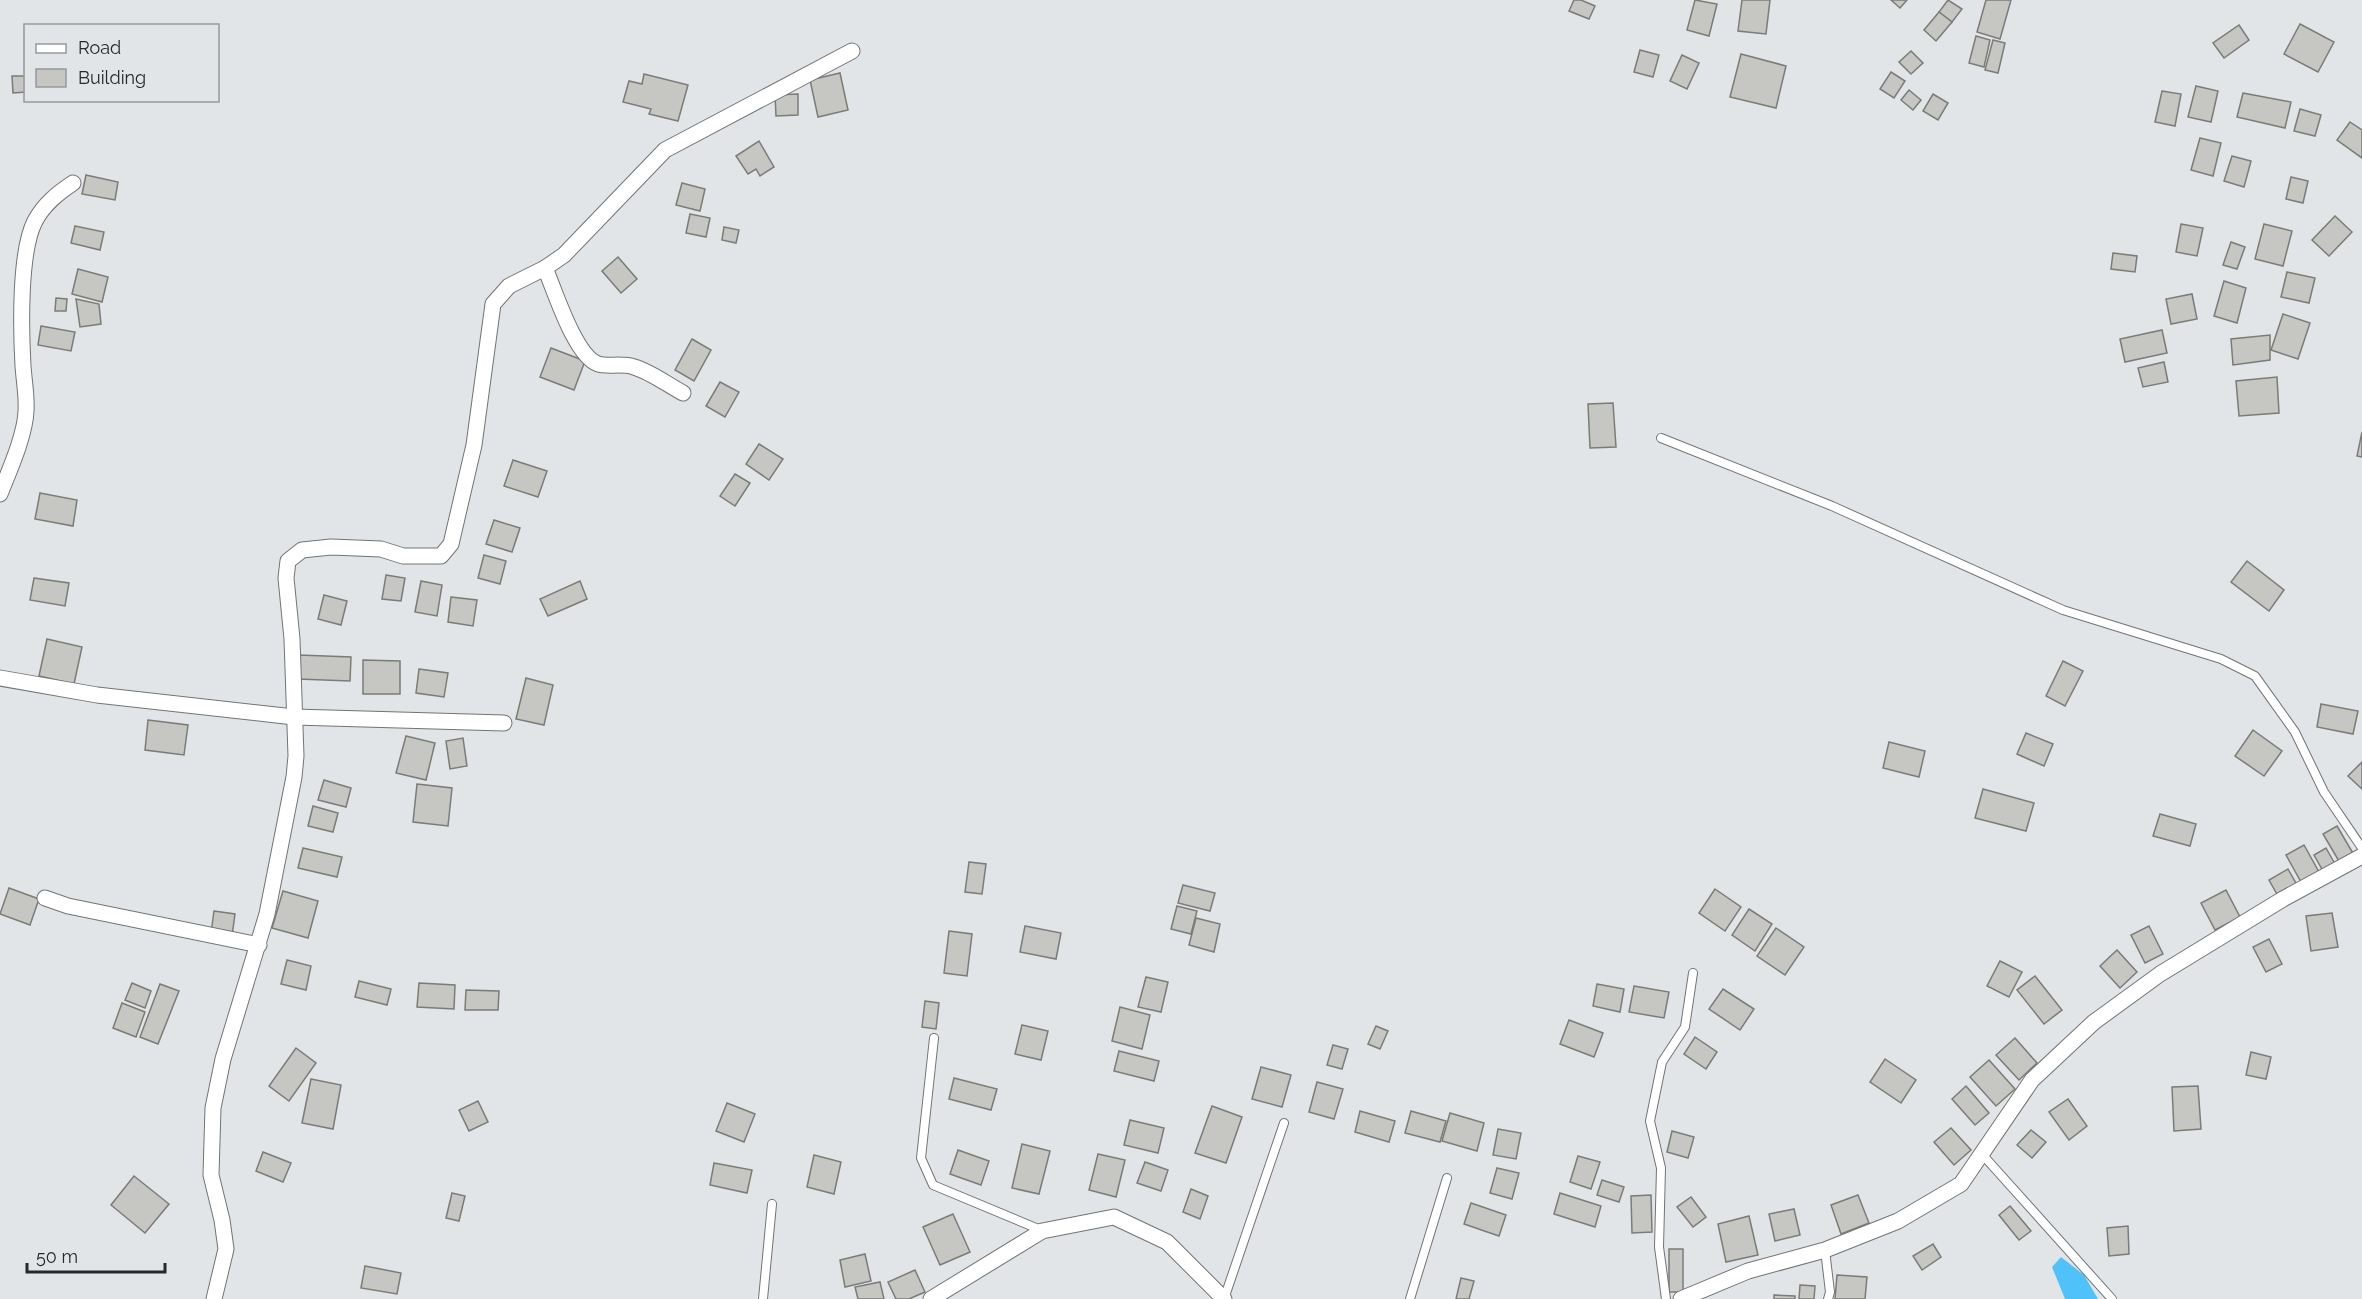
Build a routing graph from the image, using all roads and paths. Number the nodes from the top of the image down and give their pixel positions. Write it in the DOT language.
graph roads {
  1 [pos="852,51"];
  2 [pos="74,183"];
  3 [pos="545,268"];
  4 [pos="683,393"];
  5 [pos="1661,438"];
  6 [pos="0,494"];
  7 [pos="0,678"];
  8 [pos="294,717"];
  9 [pos="504,723"];
  10 [pos="2362,848"];
  11 [pos="2362,856"];
  12 [pos="45,898"];
  13 [pos="259,945"];
  14 [pos="1693,973"];
  15 [pos="934,1038"];
  16 [pos="1284,1123"];
  17 [pos="1981,1153"];
  18 [pos="1447,1179"];
  19 [pos="772,1204"];
  20 [pos="1042,1231"];
  21 [pos="1825,1251"];
  22 [pos="214,1299"];
  23 [pos="764,1299"];
  24 [pos="931,1299"];
  25 [pos="1224,1299"];
  26 [pos="1410,1299"];
  27 [pos="1666,1299"];
  28 [pos="1681,1299"];
  29 [pos="1828,1299"];
  30 [pos="2112,1299"];
  1 -- 3 [label="street"];
  2 -- 6 [label="street"];
  3 -- 4 [label="street"];
  3 -- 8 [label="street"];
  5 -- 10 [label="lane"];
  7 -- 8 [label="street"];
  8 -- 9 [label="street"];
  8 -- 13 [label="street"];
  11 -- 17 [label="street"];
  12 -- 13 [label="street"];
  13 -- 22 [label="street"];
  14 -- 27 [label="lane"];
  15 -- 20 [label="lane"];
  16 -- 25 [label="lane"];
  17 -- 21 [label="street"];
  17 -- 30 [label="lane"];
  18 -- 26 [label="lane"];
  19 -- 23 [label="lane"];
  20 -- 24 [label="street"];
  20 -- 25 [label="street"];
  21 -- 28 [label="street"];
  21 -- 29 [label="lane"];
}
